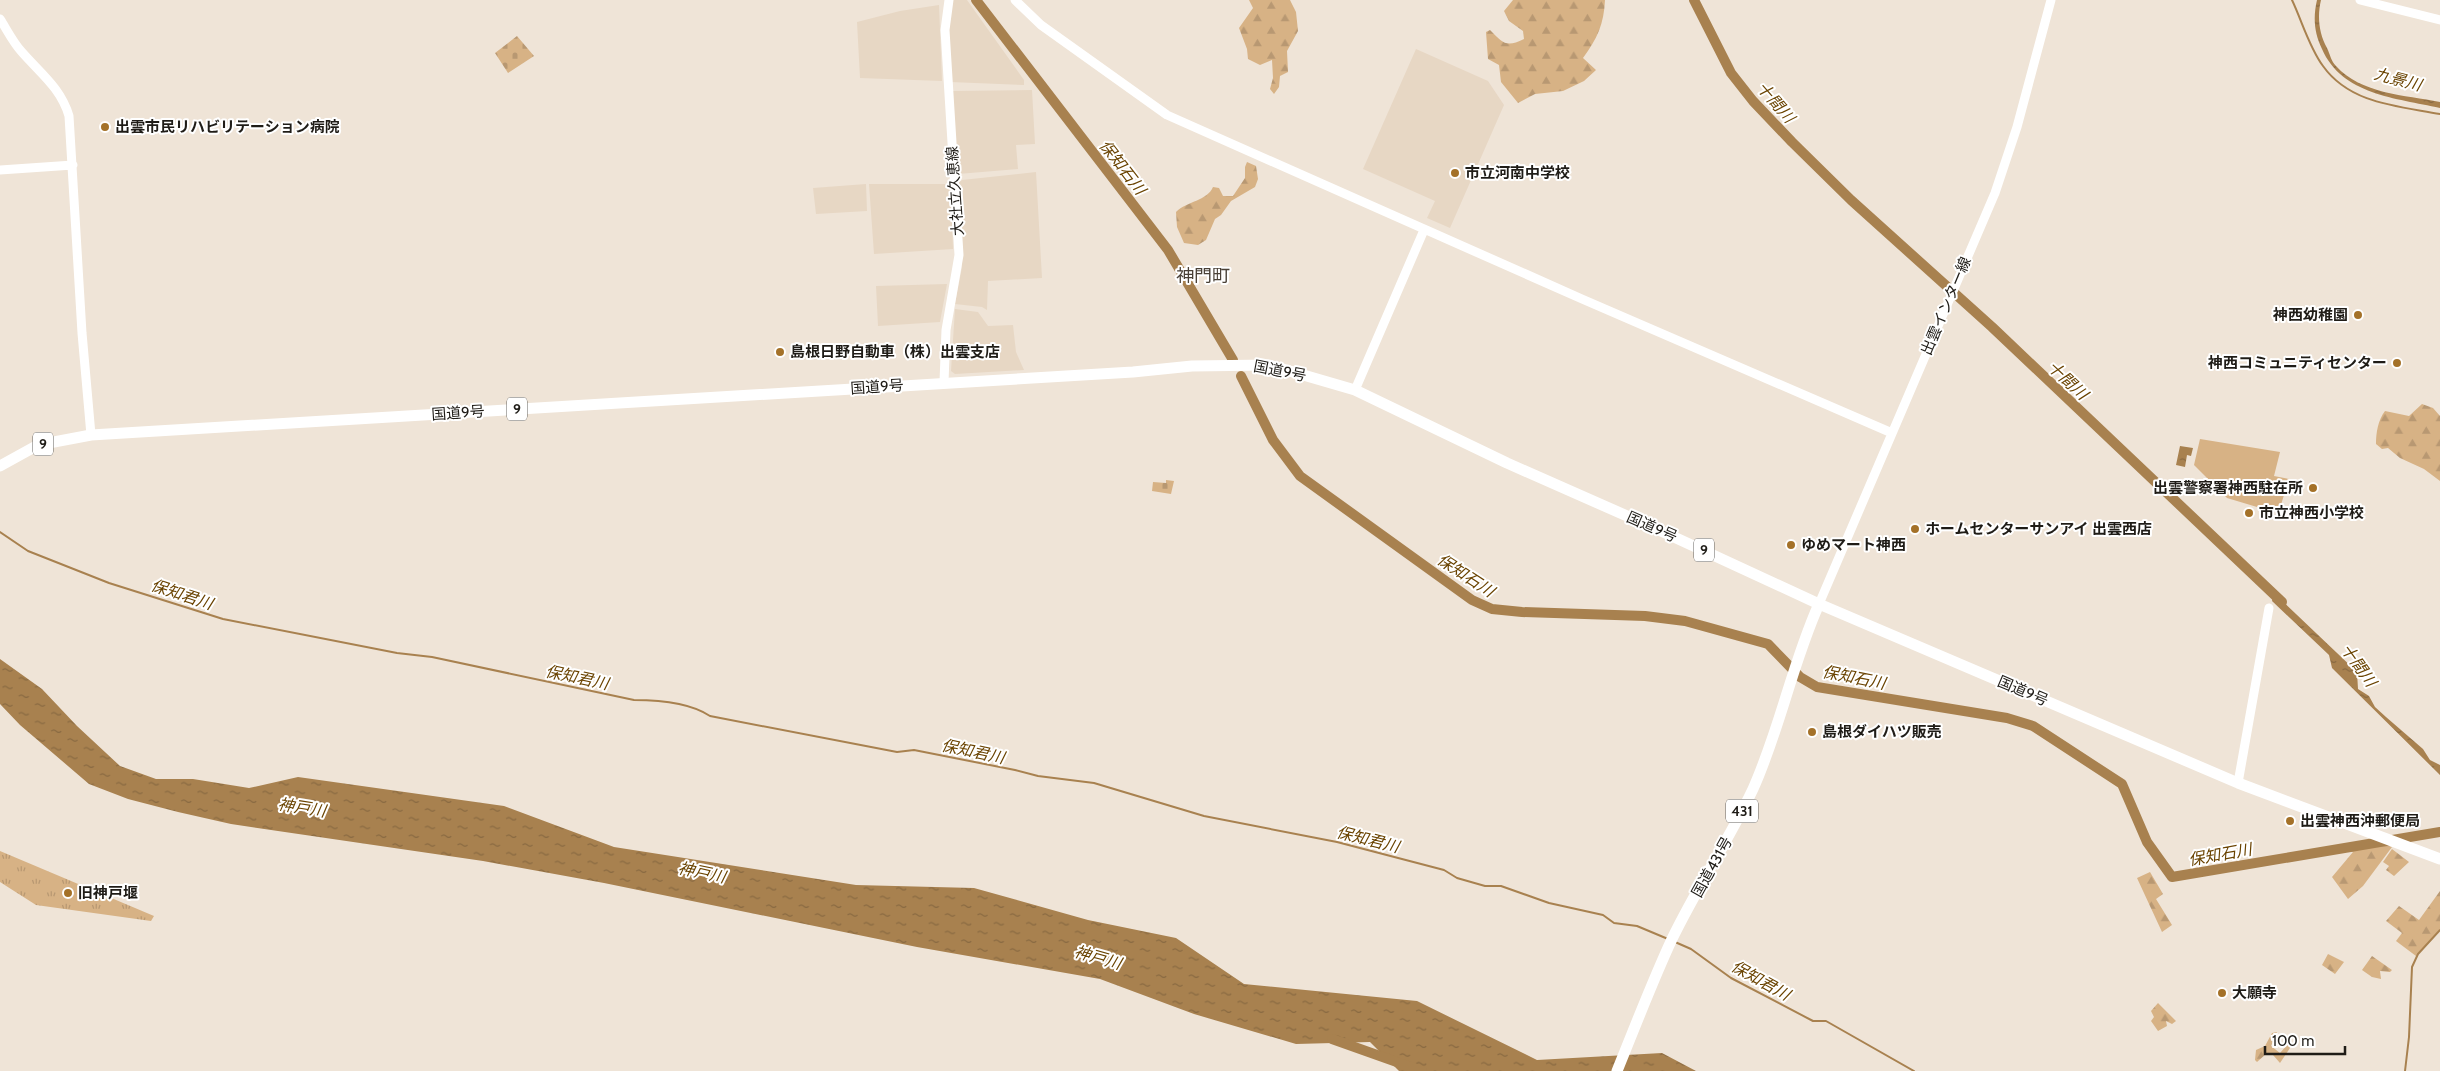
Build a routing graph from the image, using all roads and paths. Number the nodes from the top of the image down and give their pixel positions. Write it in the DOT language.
graph roads {
  1 [pos="949,0"];
  2 [pos="1014,0"];
  3 [pos="2051,0"];
  4 [pos="2360,0"];
  5 [pos="0,19"];
  6 [pos="2440,20"];
  7 [pos="74,165"];
  8 [pos="0,170"];
  9 [pos="1424,230"];
  10 [pos="944,382"];
  11 [pos="1355,390"];
  12 [pos="1892,433"];
  13 [pos="91,436"];
  14 [pos="0,466"];
  15 [pos="1819,604"];
  16 [pos="2270,608"];
  17 [pos="2238,783"];
  18 [pos="2440,859"];
  19 [pos="1617,1071"];
  1 -- 10 [label="street, 大社立久恵線"];
  2 -- 9 [label="street"];
  3 -- 12 [label="street, 出雲インター線"];
  4 -- 6 [label="street"];
  5 -- 7 [label="street"];
  7 -- 8 [label="street"];
  7 -- 13 [label="street"];
  9 -- 11 [label="street"];
  9 -- 12 [label="street"];
  10 -- 11 [label="highway, 国道9号 / 9"];
  10 -- 13 [label="highway, 国道9号 / 9"];
  11 -- 15 [label="highway, 国道9号 / 9"];
  12 -- 15 [label="street, 出雲インター線"];
  13 -- 14 [label="highway, 国道9号 / 9"];
  15 -- 17 [label="highway, 国道9号 / 9"];
  15 -- 19 [label="highway, 国道431号 / 431"];
  16 -- 17 [label="street"];
  17 -- 18 [label="highway, 国道9号 / 9"];
}
